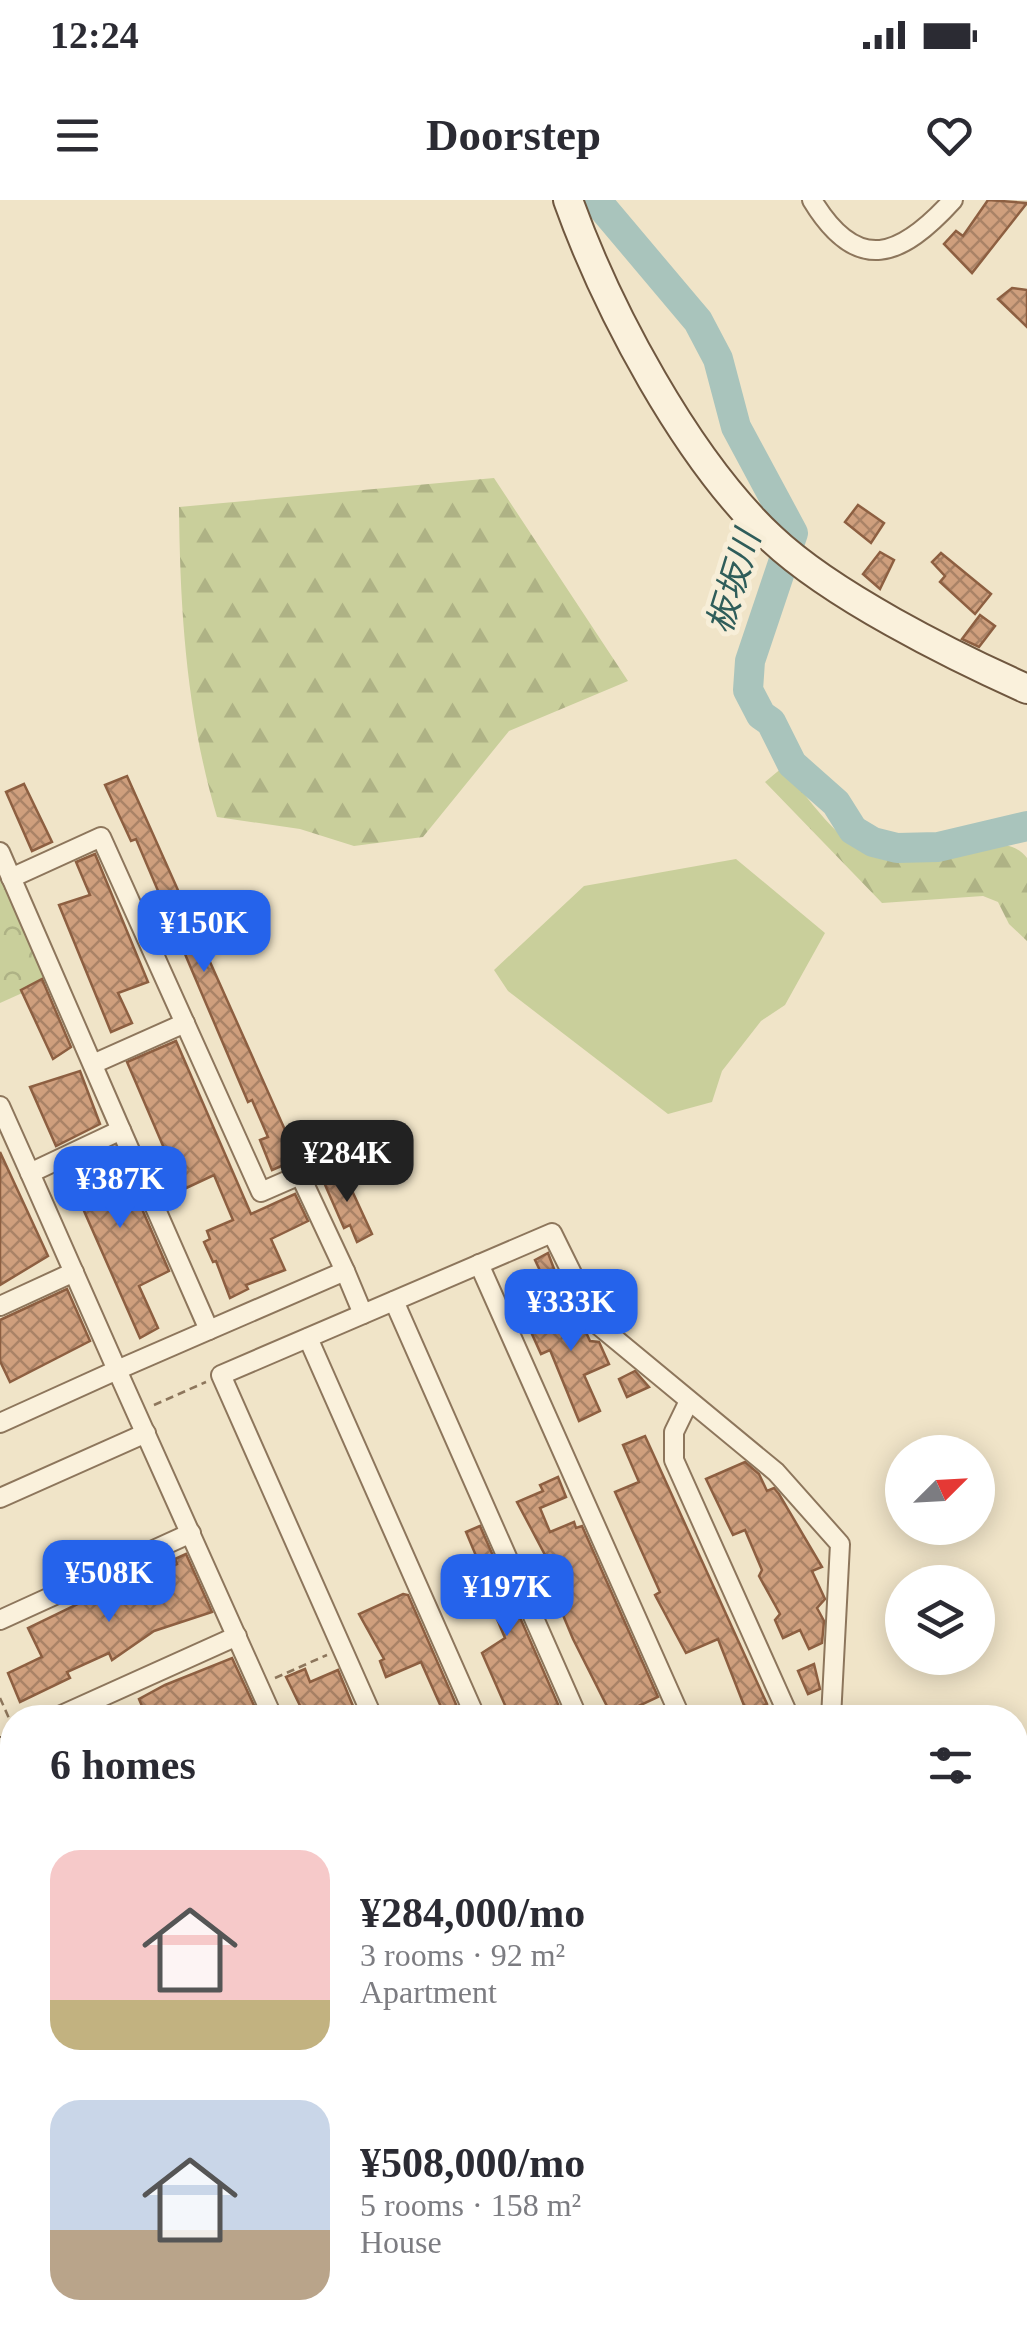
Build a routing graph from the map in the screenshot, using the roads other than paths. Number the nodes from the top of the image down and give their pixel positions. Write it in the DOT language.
graph roads {
  1 [pos="568,200"];
  2 [pos="812,200"];
  3 [pos="953,200"];
  4 [pos="1027,689"];
  5 [pos="0,852"];
  6 [pos="12,878"];
  7 [pos="185,1023"];
  8 [pos="93,1064"];
  9 [pos="0,1106"];
  10 [pos="121,1130"];
  11 [pos="30,1173"];
  12 [pos="479,1264"];
  13 [pos="345,1271"];
  14 [pos="74,1272"];
  15 [pos="394,1301"];
  16 [pos="0,1306"];
  17 [pos="364,1314"];
  18 [pos="209,1330"];
  19 [pos="308,1338"];
  20 [pos="117,1370"];
  21 [pos="689,1401"];
  22 [pos="0,1423"];
  23 [pos="146,1433"];
  24 [pos="0,1498"];
  25 [pos="191,1533"];
  26 [pos="0,1620"];
  27 [pos="238,1636"];
  28 [pos="84,1705"];
  29 [pos="267,1705"];
  30 [pos="367,1705"];
  31 [pos="470,1705"];
  32 [pos="572,1705"];
  33 [pos="675,1705"];
  34 [pos="784,1705"];
  35 [pos="831,1705"];
  1 -- 4 [label="street"];
  2 -- 3 [label="street"];
  5 -- 6 [label="street"];
  6 -- 7 [label="street"];
  6 -- 8 [label="street"];
  7 -- 8 [label="street"];
  7 -- 13 [label="street"];
  8 -- 10 [label="street"];
  9 -- 11 [label="street"];
  10 -- 11 [label="street"];
  10 -- 18 [label="street"];
  11 -- 14 [label="street"];
  12 -- 15 [label="street"];
  12 -- 21 [label="street"];
  12 -- 33 [label="street"];
  13 -- 17 [label="street"];
  13 -- 18 [label="street"];
  14 -- 16 [label="street"];
  14 -- 20 [label="street"];
  15 -- 17 [label="street"];
  15 -- 32 [label="street"];
  17 -- 19 [label="street"];
  18 -- 20 [label="street"];
  19 -- 30 [label="street"];
  19 -- 31 [label="street"];
  20 -- 22 [label="street"];
  20 -- 23 [label="street"];
  21 -- 34 [label="street"];
  21 -- 35 [label="street"];
  23 -- 24 [label="street"];
  23 -- 25 [label="street"];
  25 -- 26 [label="street"];
  25 -- 27 [label="street"];
  27 -- 28 [label="street"];
  27 -- 29 [label="street"];
}
